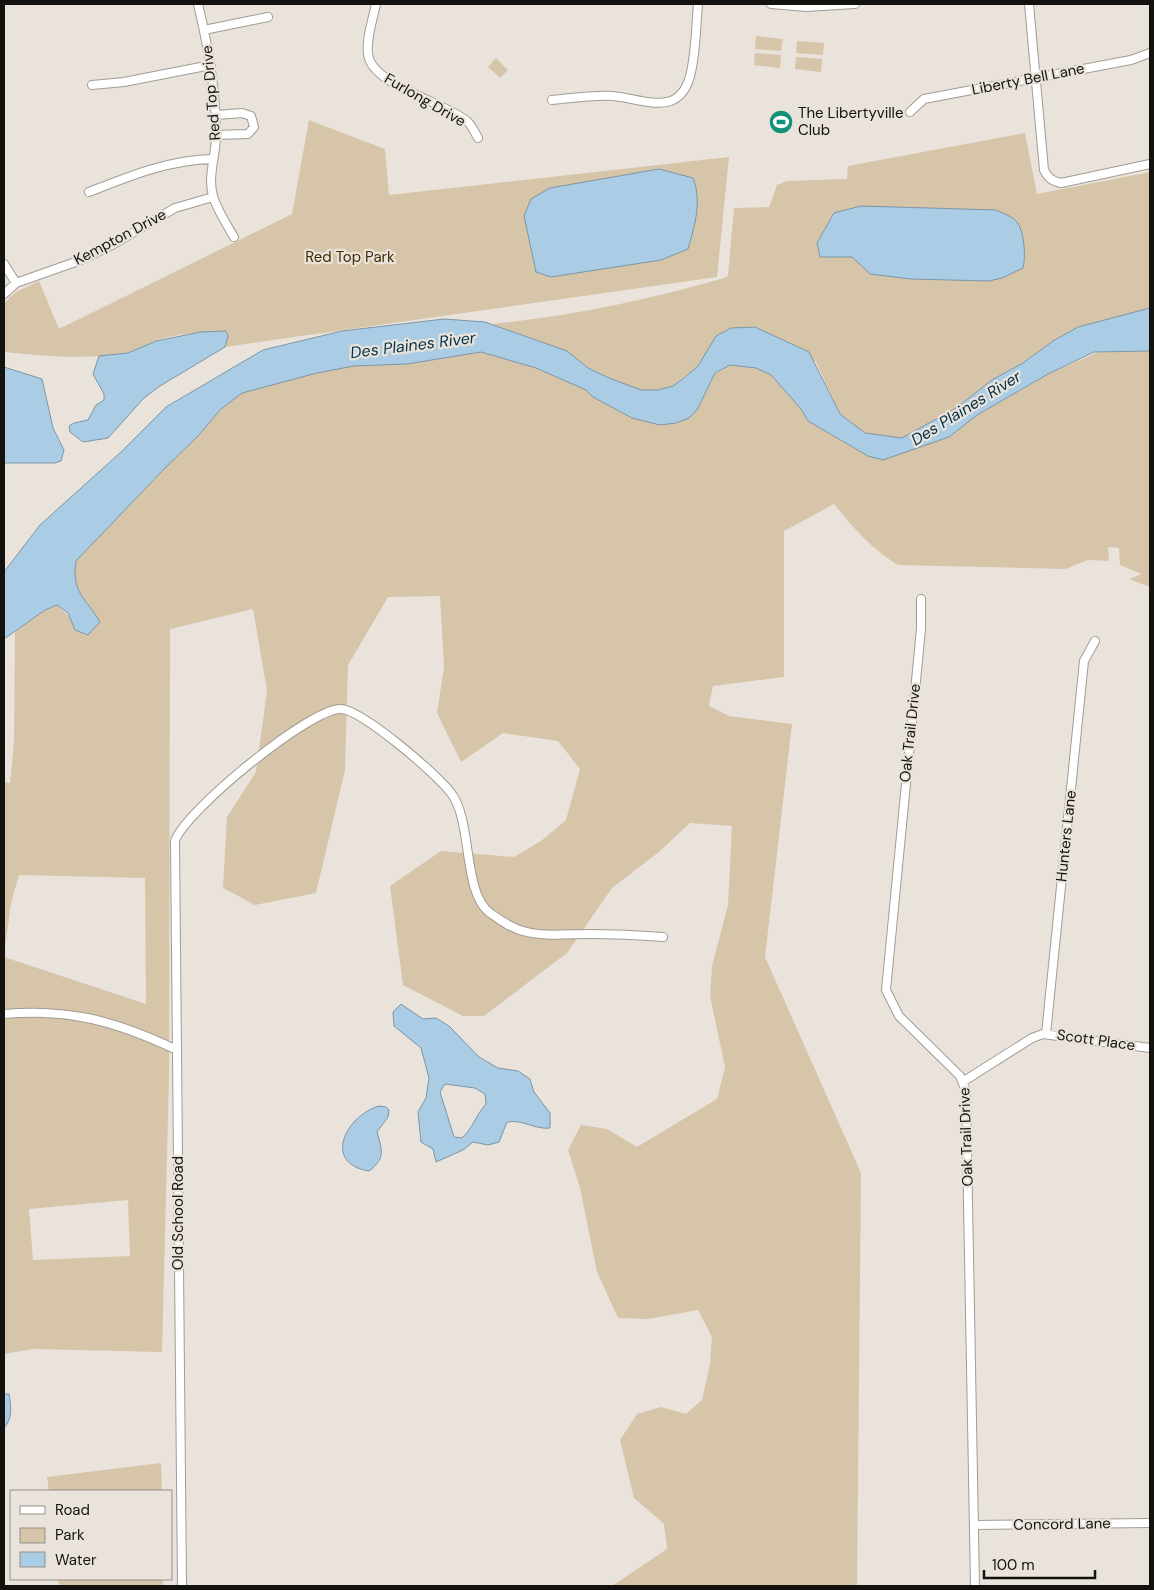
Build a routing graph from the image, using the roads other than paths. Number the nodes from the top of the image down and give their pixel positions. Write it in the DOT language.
graph roads {
  1 [pos="198,4"];
  2 [pos="376,4"];
  3 [pos="698,4"];
  4 [pos="771,4"];
  5 [pos="855,4"];
  6 [pos="1029,4"];
  7 [pos="798,5"];
  8 [pos="268,17"];
  9 [pos="204,30"];
  10 [pos="1150,54"];
  11 [pos="211,65"];
  12 [pos="1036,78"];
  13 [pos="92,85"];
  14 [pos="552,100"];
  15 [pos="910,112"];
  16 [pos="216,114"];
  17 [pos="216,134"];
  18 [pos="478,138"];
  19 [pos="213,159"];
  20 [pos="1150,164"];
  21 [pos="89,192"];
  22 [pos="213,197"];
  23 [pos="234,237"];
  24 [pos="4,264"];
  25 [pos="16,283"];
  26 [pos="4,294"];
  27 [pos="920,599"];
  28 [pos="1095,641"];
  29 [pos="662,937"];
  30 [pos="4,1014"];
  31 [pos="1046,1034"];
  32 [pos="1150,1048"];
  33 [pos="177,1050"];
  34 [pos="964,1081"];
  35 [pos="1150,1523"];
  36 [pos="974,1525"];
  37 [pos="182,1586"];
  38 [pos="975,1586"];
  1 -- 9 [label="street, Red Top Drive"];
  2 -- 18 [label="street, Furlong Drive"];
  3 -- 14 [label="street"];
  4 -- 7 [label="street"];
  5 -- 7 [label="street"];
  6 -- 12 [label="street"];
  8 -- 9 [label="street"];
  9 -- 11 [label="street, Red Top Drive"];
  10 -- 12 [label="street, Liberty Bell Lane"];
  11 -- 13 [label="street"];
  11 -- 16 [label="street, Red Top Drive"];
  12 -- 15 [label="street, Liberty Bell Lane"];
  12 -- 20 [label="street"];
  16 -- 17 [label="street, Red Top Drive"];
  16 -- 17 [label="street"];
  17 -- 19 [label="street, Red Top Drive"];
  19 -- 21 [label="street"];
  19 -- 22 [label="street, Red Top Drive"];
  22 -- 23 [label="street, Red Top Drive"];
  22 -- 25 [label="street, Kempton Drive"];
  24 -- 25 [label="street"];
  25 -- 26 [label="street, Kempton Drive"];
  27 -- 34 [label="street, Oak Trail Drive"];
  28 -- 31 [label="street, Hunters Lane"];
  29 -- 33 [label="street, Old School Road"];
  30 -- 33 [label="street"];
  31 -- 32 [label="street, Scott Place"];
  31 -- 34 [label="street, Scott Place"];
  33 -- 37 [label="street, Old School Road"];
  34 -- 36 [label="street, Oak Trail Drive"];
  35 -- 36 [label="street, Concord Lane"];
  36 -- 38 [label="street, Oak Trail Drive"];
}
